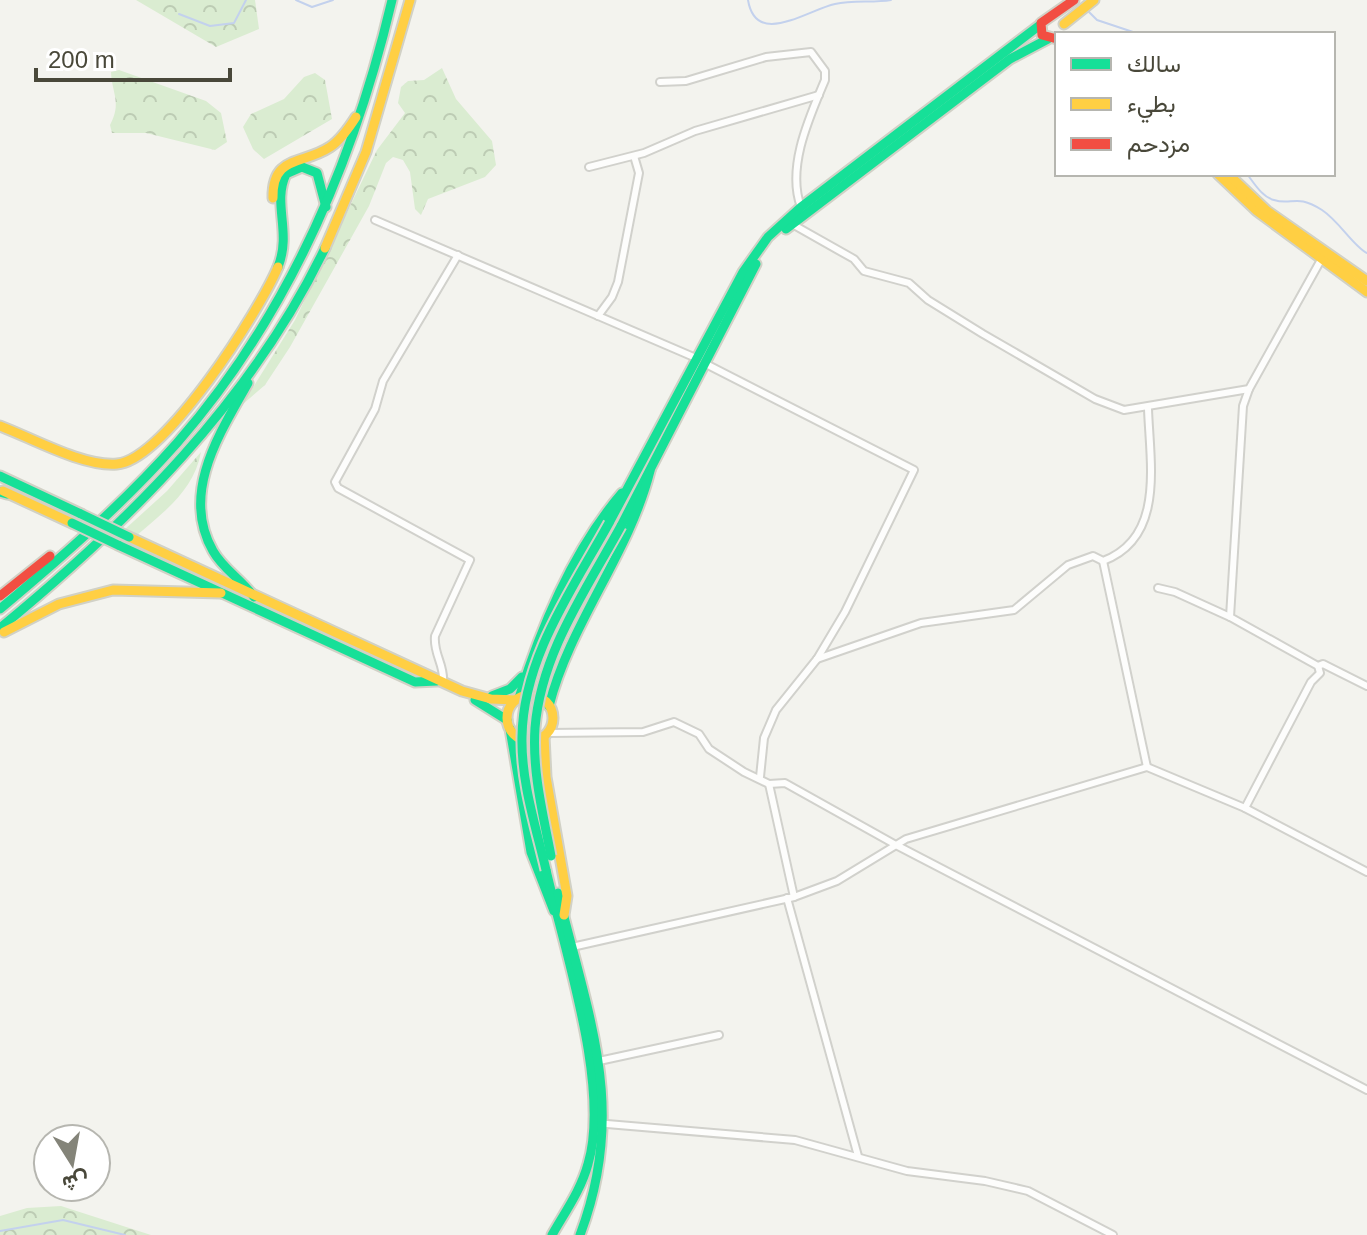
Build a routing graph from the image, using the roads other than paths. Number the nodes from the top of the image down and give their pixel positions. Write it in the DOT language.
graph roads {
  1 [pos="392,0"];
  2 [pos="410,0"];
  3 [pos="1074,0"];
  4 [pos="1094,1"];
  5 [pos="1053,15"];
  6 [pos="1040,25"];
  7 [pos="1061,32"];
  8 [pos="1062,32"];
  9 [pos="1055,34"];
  10 [pos="1055,36"];
  11 [pos="660,82"];
  12 [pos="819,95"];
  13 [pos="364,107"];
  14 [pos="634,156"];
  15 [pos="589,167"];
  16 [pos="1220,176"];
  17 [pos="1230,176"];
  18 [pos="326,207"];
  19 [pos="801,207"];
  20 [pos="375,220"];
  21 [pos="792,224"];
  22 [pos="458,255"];
  23 [pos="1322,258"];
  24 [pos="1367,281"];
  25 [pos="1367,292"];
  26 [pos="598,316"];
  27 [pos="267,347"];
  28 [pos="700,360"];
  29 [pos="1249,389"];
  30 [pos="1148,409"];
  31 [pos="0,426"];
  32 [pos="74,453"];
  33 [pos="651,469"];
  34 [pos="0,476"];
  35 [pos="625,490"];
  36 [pos="2,492"];
  37 [pos="84,534"];
  38 [pos="1103,561"];
  39 [pos="1158,588"];
  40 [pos="221,593"];
  41 [pos="0,596"];
  42 [pos="254,597"];
  43 [pos="0,609"];
  44 [pos="1230,617"];
  45 [pos="0,628"];
  46 [pos="0,634"];
  47 [pos="817,659"];
  48 [pos="527,667"];
  49 [pos="1320,668"];
  50 [pos="440,682"];
  51 [pos="1367,686"];
  52 [pos="462,691"];
  53 [pos="479,696"];
  54 [pos="517,699"];
  55 [pos="549,706"];
  56 [pos="509,725"];
  57 [pos="546,734"];
  58 [pos="1147,767"];
  59 [pos="760,777"];
  60 [pos="769,784"];
  61 [pos="1245,808"];
  62 [pos="896,845"];
  63 [pos="550,869"];
  64 [pos="1367,872"];
  65 [pos="790,897"];
  66 [pos="559,914"];
  67 [pos="572,947"];
  68 [pos="719,1035"];
  69 [pos="599,1061"];
  70 [pos="1367,1090"];
  71 [pos="607,1124"];
  72 [pos="858,1156"];
  73 [pos="581,1234"];
  74 [pos="552,1235"];
  75 [pos="1113,1235"];
  1 -- 13 [label="main road"];
  2 -- 27 [label="main road"];
  3 -- 5 [label="main road"];
  4 -- 8 [label="main road"];
  5 -- 6 [label="main road"];
  5 -- 7 [label="main road"];
  6 -- 9 [label="main road"];
  6 -- 19 [label="main road"];
  10 -- 21 [label="main road"];
  11 -- 12 [label="street"];
  12 -- 14 [label="street"];
  12 -- 19 [label="street"];
  13 -- 18 [label="main road"];
  13 -- 32 [label="main road"];
  14 -- 15 [label="street"];
  14 -- 26 [label="street"];
  16 -- 23 [label="main road"];
  17 -- 24 [label="main road"];
  18 -- 32 [label="main road"];
  18 -- 37 [label="main road"];
  19 -- 28 [label="main road"];
  20 -- 22 [label="street"];
  21 -- 28 [label="main road"];
  21 -- 30 [label="street"];
  22 -- 26 [label="street"];
  22 -- 50 [label="street"];
  23 -- 25 [label="main road"];
  23 -- 29 [label="street"];
  26 -- 28 [label="street"];
  27 -- 42 [label="main road"];
  27 -- 45 [label="main road"];
  28 -- 33 [label="main road"];
  28 -- 35 [label="main road"];
  28 -- 47 [label="street"];
  29 -- 30 [label="street"];
  29 -- 44 [label="street"];
  30 -- 38 [label="street"];
  31 -- 32 [label="main road"];
  33 -- 55 [label="main road"];
  33 -- 63 [label="main road, bridge"];
  34 -- 42 [label="main road, bridge"];
  35 -- 48 [label="main road"];
  35 -- 63 [label="main road, bridge"];
  36 -- 40 [label="main road, bridge"];
  37 -- 41 [label="main road"];
  37 -- 43 [label="main road"];
  38 -- 47 [label="street"];
  38 -- 58 [label="street"];
  39 -- 44 [label="street"];
  40 -- 46 [label="main road"];
  40 -- 50 [label="main road"];
  42 -- 50 [label="main road"];
  44 -- 49 [label="street"];
  47 -- 59 [label="street"];
  48 -- 53 [label="main road"];
  48 -- 54 [label="main road"];
  49 -- 51 [label="street"];
  49 -- 61 [label="street"];
  50 -- 52 [label="main road"];
  52 -- 53 [label="main road"];
  52 -- 56 [label="main road"];
  53 -- 54 [label="main road"];
  54 -- 55 [label="main road"];
  54 -- 56 [label="main road"];
  55 -- 57 [label="main road"];
  56 -- 57 [label="main road"];
  56 -- 66 [label="main road"];
  57 -- 59 [label="street"];
  57 -- 66 [label="main road"];
  58 -- 61 [label="street"];
  58 -- 62 [label="street"];
  59 -- 60 [label="street"];
  60 -- 62 [label="street"];
  60 -- 65 [label="street"];
  61 -- 64 [label="street"];
  62 -- 65 [label="street"];
  62 -- 70 [label="street"];
  63 -- 66 [label="main road"];
  65 -- 67 [label="street"];
  65 -- 72 [label="street"];
  66 -- 67 [label="main road"];
  66 -- 74 [label="main road"];
  67 -- 69 [label="main road"];
  68 -- 69 [label="street"];
  69 -- 71 [label="main road"];
  71 -- 72 [label="street"];
  71 -- 73 [label="main road"];
  72 -- 75 [label="street"];
}
